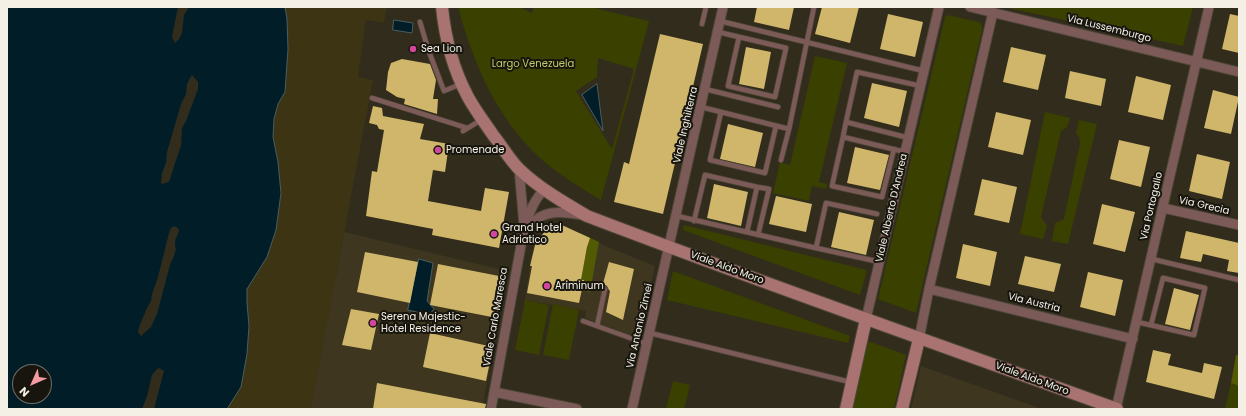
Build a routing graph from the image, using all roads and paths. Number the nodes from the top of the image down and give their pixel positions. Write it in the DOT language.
graph roads {
  1 [pos="442,7"];
  2 [pos="706,7"];
  3 [pos="723,7"];
  4 [pos="814,7"];
  5 [pos="939,7"];
  6 [pos="970,7"];
  7 [pos="1209,7"];
  8 [pos="993,12"];
  9 [pos="720,21"];
  10 [pos="420,22"];
  11 [pos="702,24"];
  12 [pos="718,32"];
  13 [pos="739,37"];
  14 [pos="807,42"];
  15 [pos="1196,62"];
  16 [pos="924,70"];
  17 [pos="1239,72"];
  18 [pos="461,84"];
  19 [pos="921,86"];
  20 [pos="705,89"];
  21 [pos="372,98"];
  22 [pos="701,107"];
  23 [pos="778,107"];
  24 [pos="720,112"];
  25 [pos="482,119"];
  26 [pos="846,122"];
  27 [pos="776,126"];
  28 [pos="789,129"];
  29 [pos="843,137"];
  30 [pos="909,138"];
  31 [pos="894,149"];
  32 [pos="906,152"];
  33 [pos="781,160"];
  34 [pos="519,168"];
  35 [pos="757,187"];
  36 [pos="545,189"];
  37 [pos="1163,208"];
  38 [pos="877,214"];
  39 [pos="587,216"];
  40 [pos="676,216"];
  41 [pos="694,220"];
  42 [pos="1239,225"];
  43 [pos="524,229"];
  44 [pos="747,232"];
  45 [pos="758,235"];
  46 [pos="670,247"];
  47 [pos="816,248"];
  48 [pos="1152,259"];
  49 [pos="880,262"];
  50 [pos="1239,280"];
  51 [pos="929,289"];
  52 [pos="605,290"];
  53 [pos="866,319"];
  54 [pos="583,322"];
  55 [pos="1137,322"];
  56 [pos="1151,325"];
  57 [pos="596,326"];
  58 [pos="650,333"];
  59 [pos="919,339"];
  60 [pos="1133,339"];
  61 [pos="647,344"];
  62 [pos="852,382"];
  63 [pos="494,392"];
  64 [pos="491,409"];
  65 [pos="577,409"];
  66 [pos="632,409"];
  67 [pos="846,409"];
  68 [pos="902,409"];
  69 [pos="1117,409"];
  1 -- 18 [label="street, Viale Aldo Moro"];
  2 -- 11 [label="lane"];
  3 -- 9 [label="street, Viale Inghilterra"];
  4 -- 14 [label="lane"];
  5 -- 16 [label="street, Viale Alberto D'Andrea"];
  6 -- 8 [label="street, Via Lussemburgo"];
  7 -- 15 [label="street, Via Portogallo"];
  8 -- 15 [label="street, Via Lussemburgo"];
  8 -- 51 [label="street"];
  9 -- 12 [label="street, Viale Inghilterra"];
  9 -- 14 [label="lane"];
  10 -- 18 [label="lane"];
  12 -- 13 [label="lane"];
  12 -- 20 [label="street, Viale Inghilterra"];
  13 -- 13 [label="lane"];
  14 -- 16 [label="lane"];
  14 -- 28 [label="lane"];
  15 -- 17 [label="street, Via Lussemburgo"];
  15 -- 37 [label="street, Via Portogallo"];
  16 -- 19 [label="street, Viale Alberto D'Andrea"];
  18 -- 25 [label="street, Viale Aldo Moro"];
  19 -- 26 [label="lane"];
  19 -- 30 [label="street, Viale Alberto D'Andrea"];
  20 -- 22 [label="street, Viale Inghilterra"];
  20 -- 23 [label="lane"];
  21 -- 25 [label="lane"];
  22 -- 24 [label="lane"];
  22 -- 40 [label="street, Viale Inghilterra"];
  24 -- 27 [label="lane"];
  24 -- 27 [label="lane"];
  25 -- 34 [label="street, Viale Aldo Moro"];
  26 -- 29 [label="lane"];
  26 -- 30 [label="lane"];
  27 -- 28 [label="lane"];
  28 -- 33 [label="lane"];
  29 -- 31 [label="lane"];
  29 -- 31 [label="lane"];
  30 -- 32 [label="street, Viale Alberto D'Andrea"];
  31 -- 32 [label="lane"];
  32 -- 49 [label="street, Viale Alberto D'Andrea"];
  34 -- 36 [label="street, Viale Aldo Moro"];
  34 -- 43 [label="street, Viale Carlo Maresca"];
  35 -- 41 [label="lane"];
  35 -- 44 [label="lane"];
  35 -- 45 [label="lane"];
  36 -- 39 [label="street, Viale Aldo Moro"];
  36 -- 43 [label="street, Viale Carlo Maresca"];
  37 -- 42 [label="street, Via Grecia"];
  37 -- 48 [label="street, Via Portogallo"];
  38 -- 47 [label="lane"];
  39 -- 43 [label="street"];
  39 -- 46 [label="street, Viale Aldo Moro"];
  40 -- 41 [label="lane"];
  40 -- 46 [label="street, Viale Inghilterra"];
  41 -- 44 [label="lane"];
  43 -- 63 [label="street, Viale Carlo Maresca"];
  44 -- 45 [label="lane"];
  45 -- 47 [label="lane"];
  46 -- 53 [label="street, Viale Aldo Moro"];
  46 -- 58 [label="street, Via Antonio Zimei"];
  47 -- 49 [label="lane"];
  48 -- 50 [label="lane"];
  48 -- 55 [label="street, Via Portogallo"];
  49 -- 53 [label="street, Viale Alberto D'Andrea"];
  51 -- 59 [label="street"];
  51 -- 60 [label="street, Via Austria"];
  52 -- 57 [label="lane"];
  53 -- 59 [label="street, Viale Aldo Moro"];
  53 -- 62 [label="street, Viale Alberto D'Andrea"];
  54 -- 57 [label="lane"];
  55 -- 56 [label="lane"];
  55 -- 60 [label="street, Via Portogallo"];
  56 -- 56 [label="lane"];
  57 -- 61 [label="lane"];
  58 -- 61 [label="street, Via Antonio Zimei"];
  58 -- 62 [label="lane"];
  59 -- 68 [label="street"];
  59 -- 69 [label="street, Viale Aldo Moro"];
  60 -- 69 [label="street, Via Portogallo"];
  61 -- 66 [label="street, Via Antonio Zimei"];
  62 -- 67 [label="street, Viale Alberto D'Andrea"];
  63 -- 64 [label="street, Viale Carlo Maresca"];
  63 -- 65 [label="street"];
}
